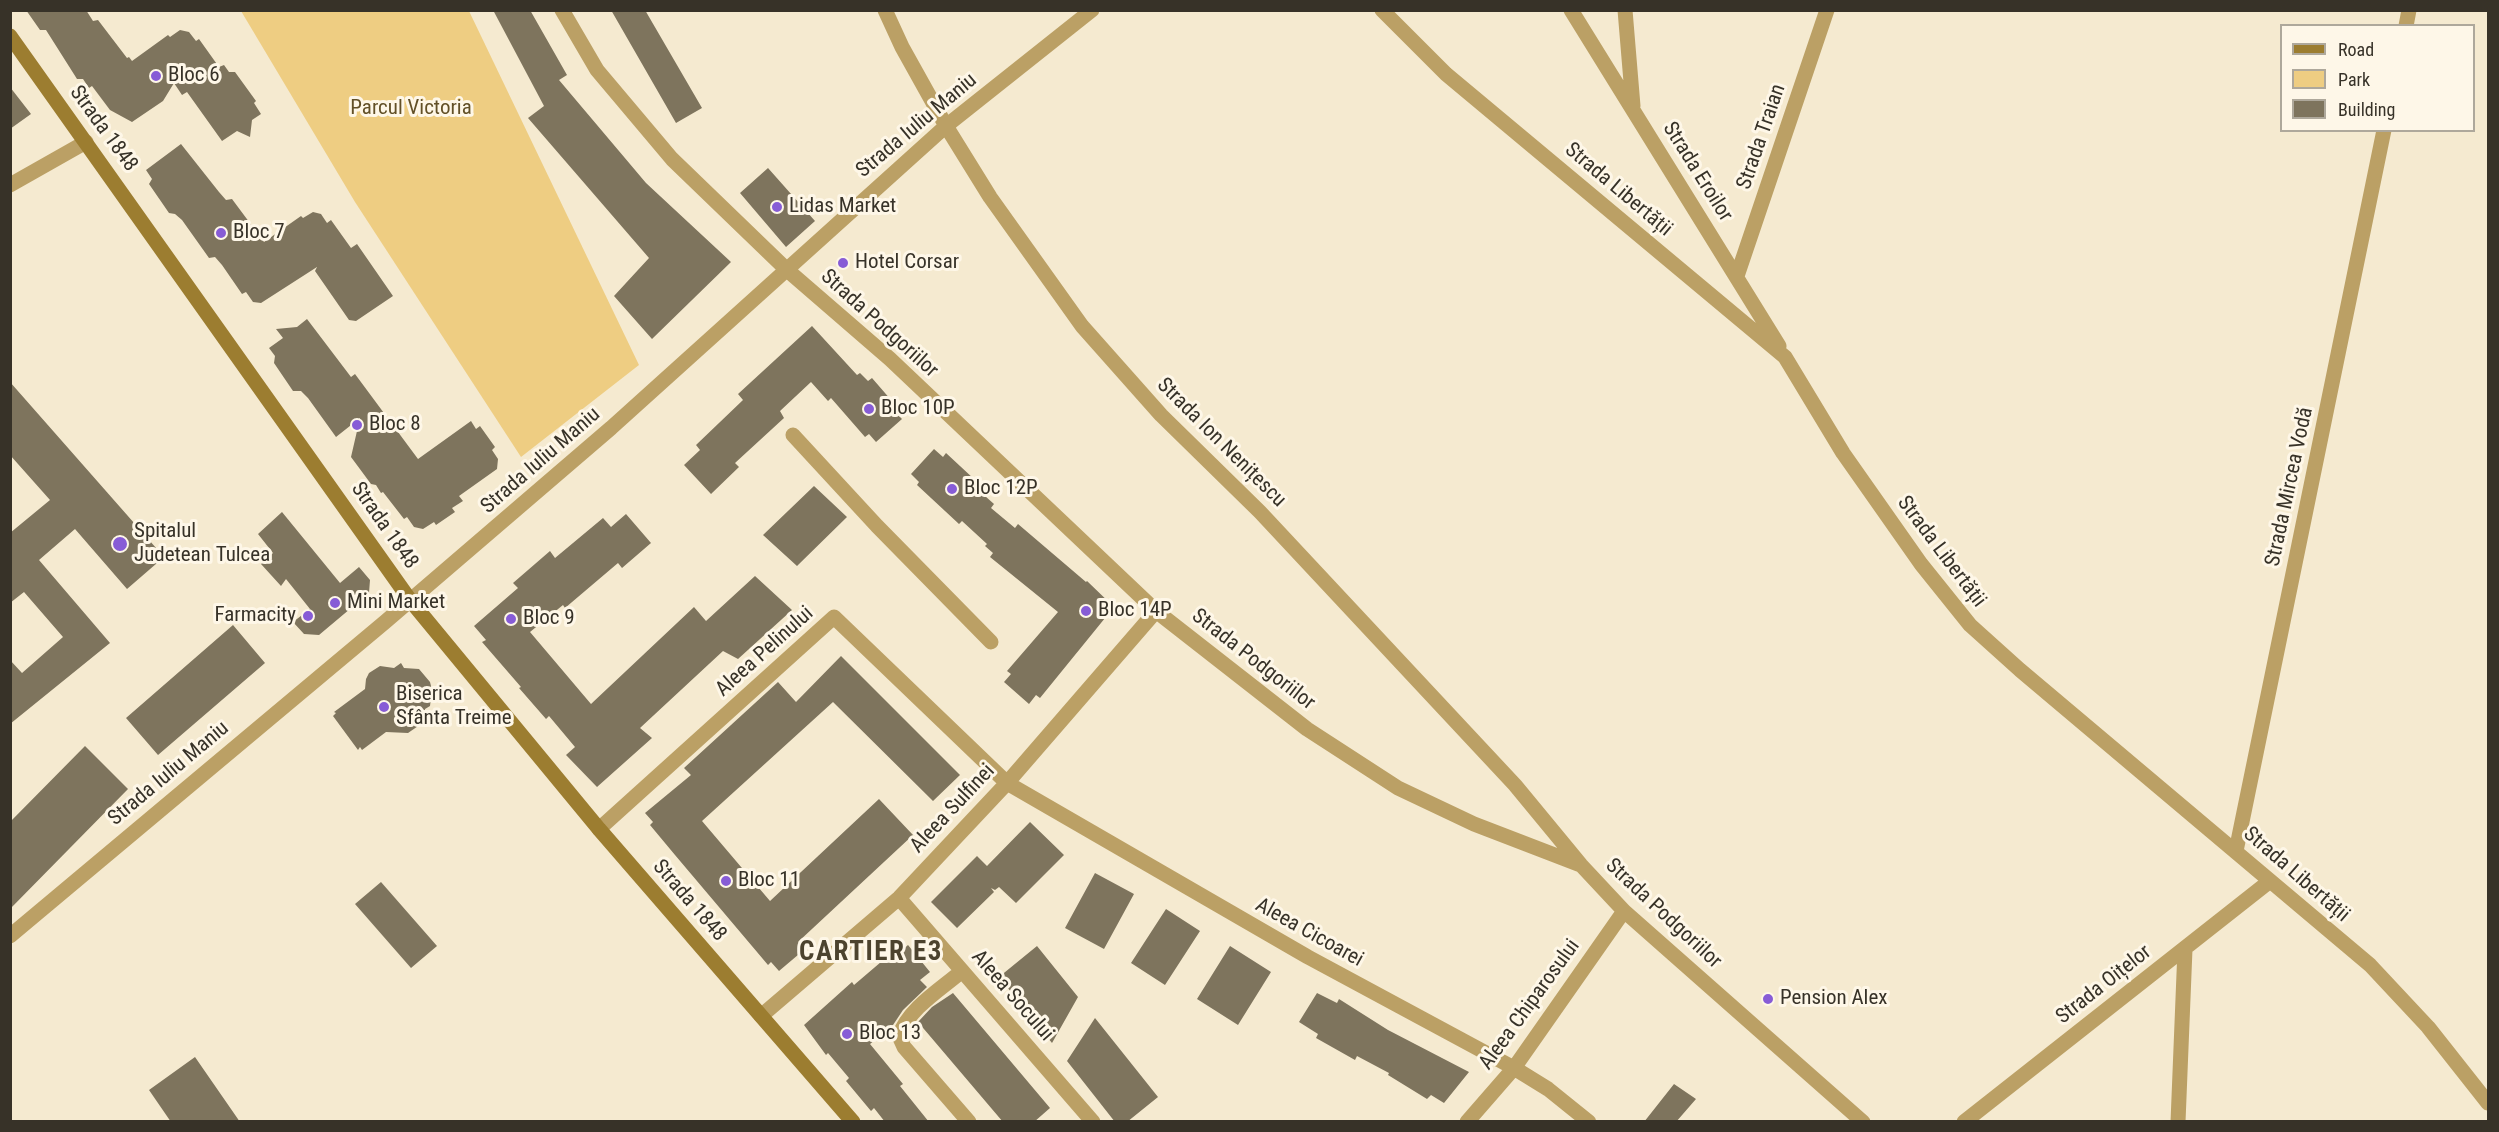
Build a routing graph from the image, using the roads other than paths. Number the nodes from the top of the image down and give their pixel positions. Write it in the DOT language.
graph roads {
  1 [pos="562,10"];
  2 [pos="885,10"];
  3 [pos="1092,10"];
  4 [pos="1382,10"];
  5 [pos="1571,10"];
  6 [pos="1625,10"];
  7 [pos="1827,10"];
  8 [pos="10,36"];
  9 [pos="1633,109"];
  10 [pos="946,126"];
  11 [pos="2384,132"];
  12 [pos="86,142"];
  13 [pos="10,185"];
  14 [pos="786,269"];
  15 [pos="1737,276"];
  16 [pos="1785,357"];
  17 [pos="793,435"];
  18 [pos="410,600"];
  19 [pos="1156,611"];
  20 [pos="991,642"];
  21 [pos="1007,783"];
  22 [pos="599,829"];
  23 [pos="2236,851"];
  24 [pos="1581,865"];
  25 [pos="2270,881"];
  26 [pos="898,897"];
  27 [pos="1624,911"];
  28 [pos="10,936"];
  29 [pos="2185,949"];
  30 [pos="962,971"];
  31 [pos="760,1016"];
  32 [pos="1514,1068"];
  33 [pos="2488,1103"];
  34 [pos="853,1122"];
  35 [pos="969,1122"];
  36 [pos="1093,1122"];
  37 [pos="1467,1122"];
  38 [pos="1588,1122"];
  39 [pos="1863,1122"];
  40 [pos="1964,1122"];
  41 [pos="2178,1122"];
  1 -- 14 [label="street, Strada Podgoriilor"];
  2 -- 10 [label="street, Strada Ion Nenițescu"];
  3 -- 10 [label="street, Strada Iuliu Maniu"];
  4 -- 16 [label="street, Strada Libertății"];
  5 -- 9 [label="street, Strada Eroilor"];
  6 -- 9 [label="street"];
  7 -- 15 [label="street, Strada Traian"];
  8 -- 12 [label="main road, Strada 1848"];
  9 -- 15 [label="street, Strada Eroilor"];
  10 -- 14 [label="street, Strada Iuliu Maniu"];
  10 -- 24 [label="street, Strada Ion Nenițescu"];
  11 -- 23 [label="street, Strada Mircea Vodă"];
  12 -- 13 [label="street"];
  12 -- 18 [label="main road, Strada 1848"];
  14 -- 18 [label="street, Strada Iuliu Maniu"];
  14 -- 19 [label="street, Strada Podgoriilor"];
  15 -- 16 [label="street, Strada Eroilor"];
  16 -- 23 [label="street, Strada Libertății"];
  17 -- 20 [label="street"];
  18 -- 22 [label="main road, Strada 1848"];
  18 -- 28 [label="street, Strada Iuliu Maniu"];
  19 -- 21 [label="street, Aleea Sulfinei"];
  19 -- 24 [label="street, Strada Podgoriilor"];
  21 -- 22 [label="street, Aleea Pelinului"];
  21 -- 26 [label="street, Aleea Sulfinei"];
  21 -- 32 [label="street, Aleea Cicoarei"];
  22 -- 31 [label="main road, Strada 1848"];
  23 -- 25 [label="street, Strada Libertății"];
  24 -- 27 [label="street, Strada Podgoriilor"];
  25 -- 29 [label="street, Strada Oițelor"];
  25 -- 33 [label="street, Strada Libertății"];
  26 -- 30 [label="street, Aleea Socului"];
  26 -- 31 [label="street, Aleea Sulfinei"];
  27 -- 32 [label="street, Aleea Chiparosului"];
  27 -- 39 [label="street, Strada Podgoriilor"];
  29 -- 40 [label="street, Strada Oițelor"];
  29 -- 41 [label="street"];
  30 -- 35 [label="street"];
  30 -- 36 [label="street, Aleea Socului"];
  31 -- 34 [label="main road, Strada 1848"];
  32 -- 37 [label="street, Aleea Chiparosului"];
  32 -- 38 [label="street, Aleea Cicoarei"];
}
